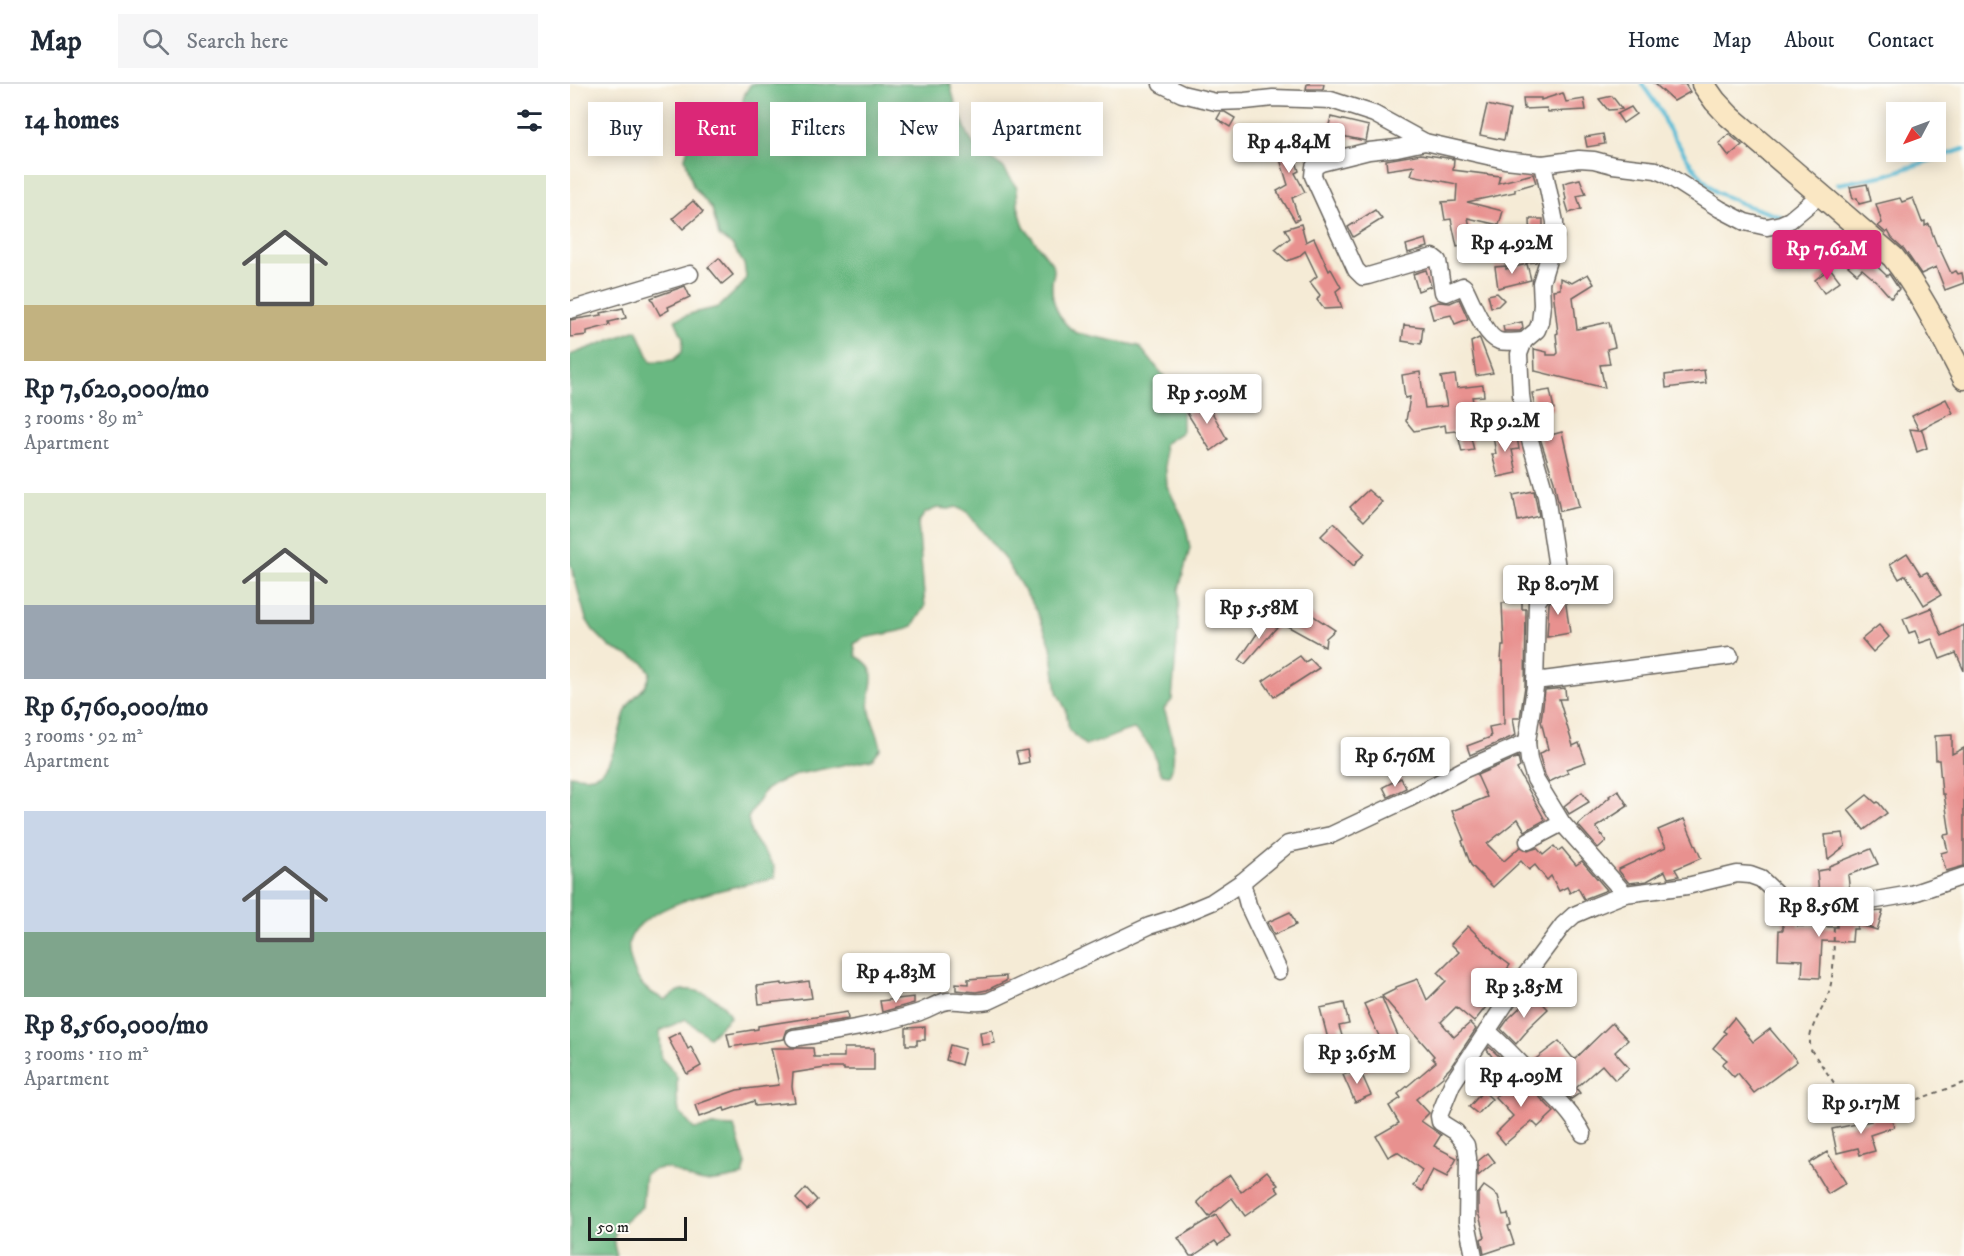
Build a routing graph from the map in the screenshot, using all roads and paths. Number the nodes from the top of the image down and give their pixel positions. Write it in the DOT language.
graph roads {
  1 [pos="1161,84"];
  2 [pos="1703,84"];
  3 [pos="1425,142"];
  4 [pos="1543,164"];
  5 [pos="1808,191"];
  6 [pos="690,274"];
  7 [pos="570,310"];
  8 [pos="1524,341"];
  9 [pos="1964,378"];
  10 [pos="1730,656"];
  11 [pos="1535,681"];
  12 [pos="1527,742"];
  13 [pos="1562,823"];
  14 [pos="1528,841"];
  15 [pos="1964,876"];
  16 [pos="1242,882"];
  17 [pos="1625,894"];
  18 [pos="1835,904"];
  19 [pos="1279,971"];
  20 [pos="1487,1031"];
  21 [pos="794,1038"];
  22 [pos="1964,1083"];
  23 [pos="1583,1134"];
  24 [pos="1474,1256"];
  1 -- 3 [label="street"];
  2 -- 5 [label="street"];
  3 -- 4 [label="street"];
  3 -- 8 [label="street"];
  4 -- 5 [label="street"];
  4 -- 8 [label="street"];
  5 -- 9 [label="street"];
  6 -- 7 [label="street"];
  8 -- 11 [label="street"];
  10 -- 11 [label="street"];
  11 -- 12 [label="street"];
  12 -- 13 [label="street"];
  12 -- 16 [label="street"];
  13 -- 14 [label="street"];
  13 -- 17 [label="street"];
  15 -- 18 [label="street"];
  16 -- 19 [label="street"];
  16 -- 21 [label="street"];
  17 -- 18 [label="street"];
  17 -- 20 [label="street"];
  18 -- 22 [label="path"];
  20 -- 23 [label="street"];
  20 -- 24 [label="street"];
}
